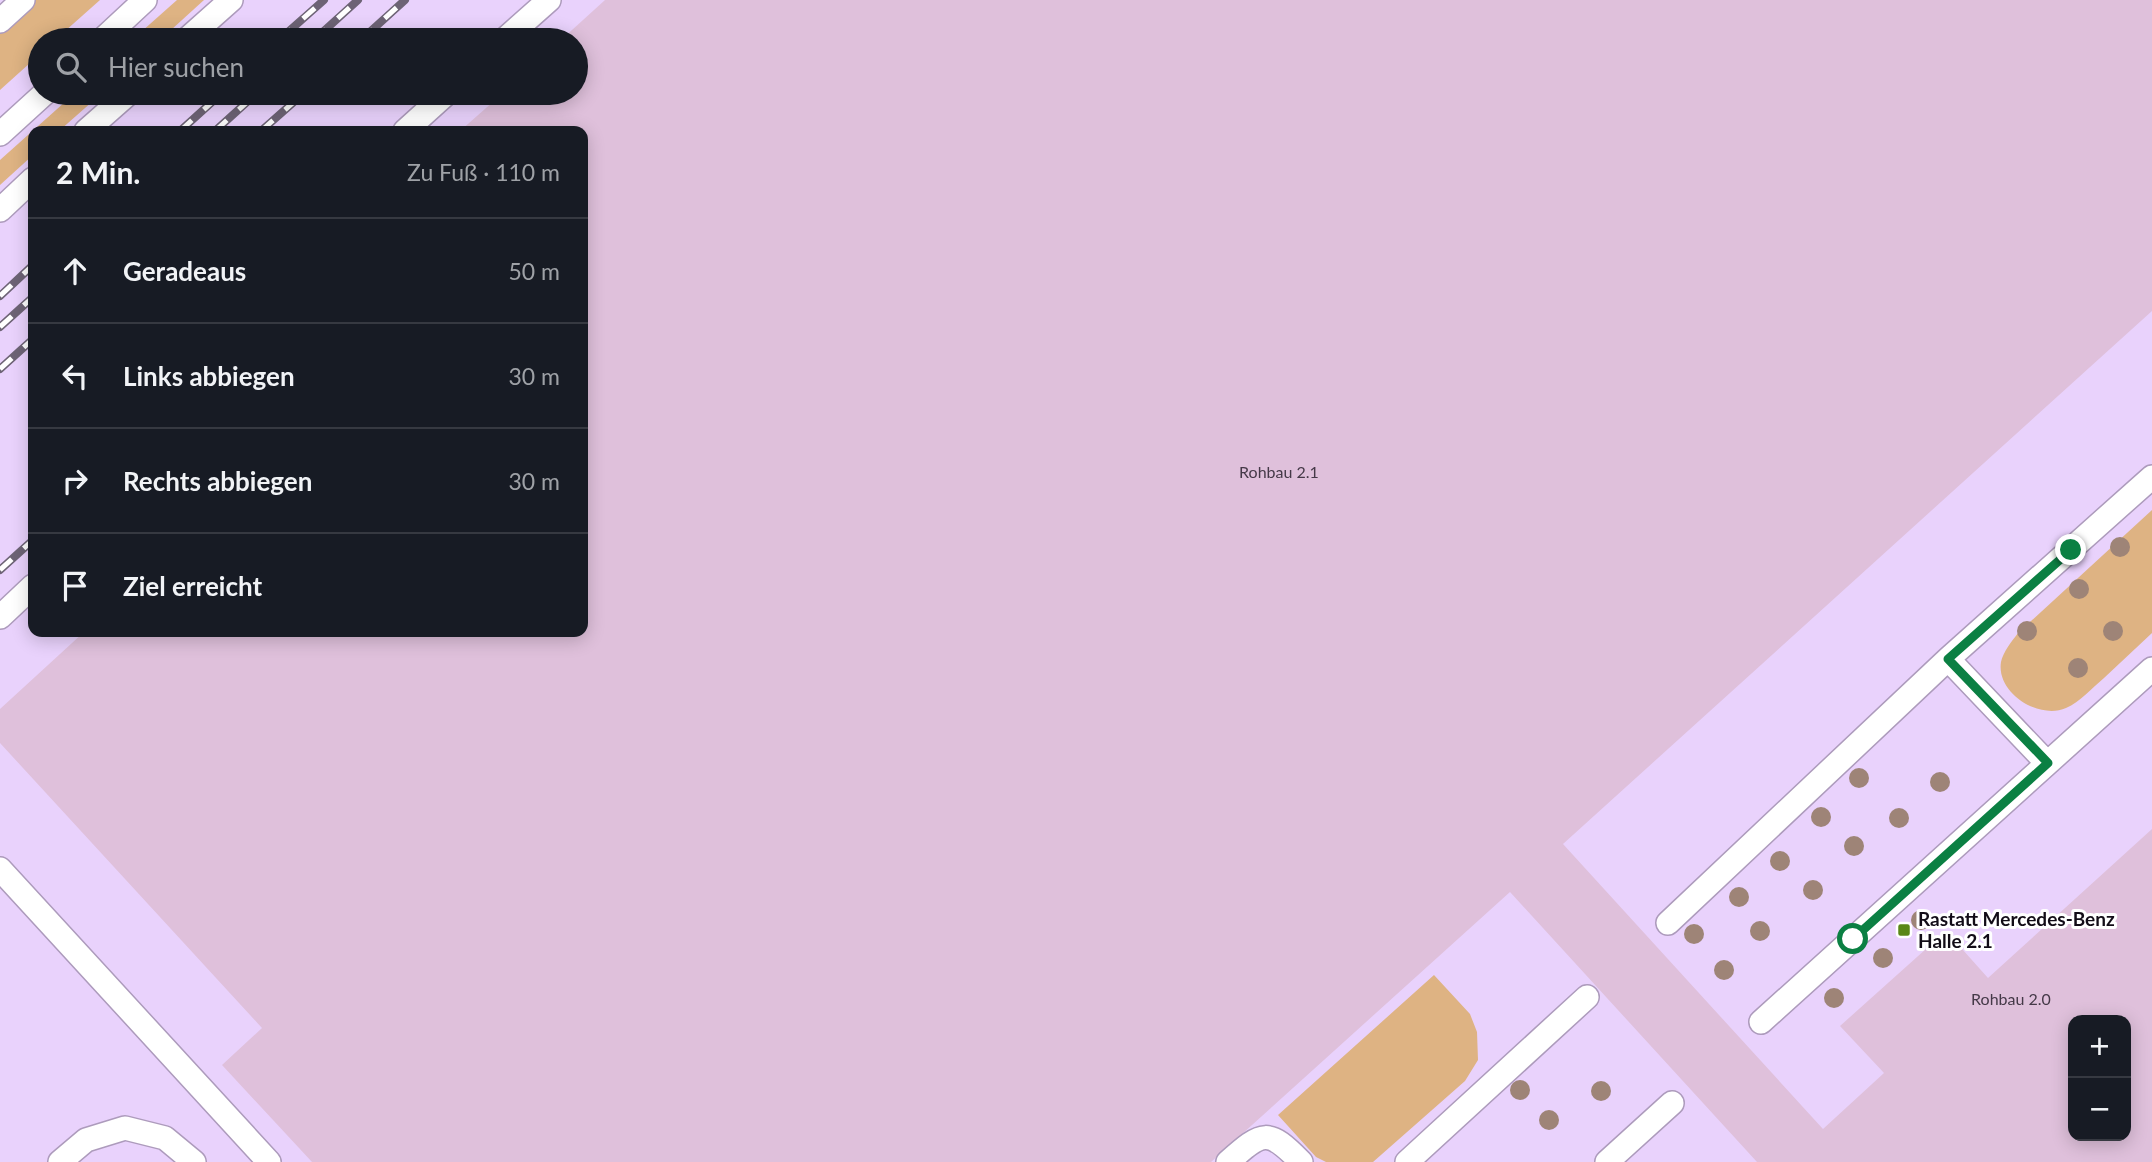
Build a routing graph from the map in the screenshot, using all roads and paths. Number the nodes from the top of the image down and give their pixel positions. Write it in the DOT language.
graph roads {
  1 [pos="23,0"];
  2 [pos="145,0"];
  3 [pos="231,0"];
  4 [pos="548,0"];
  5 [pos="0,21"];
  6 [pos="115,28"];
  7 [pos="200,28"];
  8 [pos="517,28"];
  9 [pos="32,105"];
  10 [pos="115,105"];
  11 [pos="434,105"];
  12 [pos="92,126"];
  13 [pos="411,126"];
  14 [pos="0,134"];
  15 [pos="28,184"];
  16 [pos="0,210"];
  17 [pos="2152,477"];
  18 [pos="28,591"];
  19 [pos="0,617"];
  20 [pos="1948,659"];
  21 [pos="2152,668"];
  22 [pos="2048,763"];
  23 [pos="0,869"];
  24 [pos="1668,923"];
  25 [pos="1587,997"];
  26 [pos="1761,1022"];
  27 [pos="1672,1103"];
  28 [pos="60,1162"];
  29 [pos="194,1162"];
  30 [pos="269,1162"];
  31 [pos="1228,1162"];
  32 [pos="1301,1162"];
  33 [pos="1408,1162"];
  34 [pos="1606,1162"];
  1 -- 5 [label="lane"];
  2 -- 6 [label="lane"];
  3 -- 7 [label="lane"];
  4 -- 8 [label="lane"];
  9 -- 14 [label="lane"];
  10 -- 12 [label="lane"];
  11 -- 13 [label="lane"];
  15 -- 16 [label="lane"];
  17 -- 20 [label="lane"];
  18 -- 19 [label="lane"];
  20 -- 22 [label="lane"];
  20 -- 24 [label="lane"];
  21 -- 22 [label="lane"];
  22 -- 26 [label="lane"];
  23 -- 30 [label="lane"];
  25 -- 33 [label="lane"];
  27 -- 34 [label="lane"];
  28 -- 29 [label="lane"];
  31 -- 32 [label="lane"];
}
